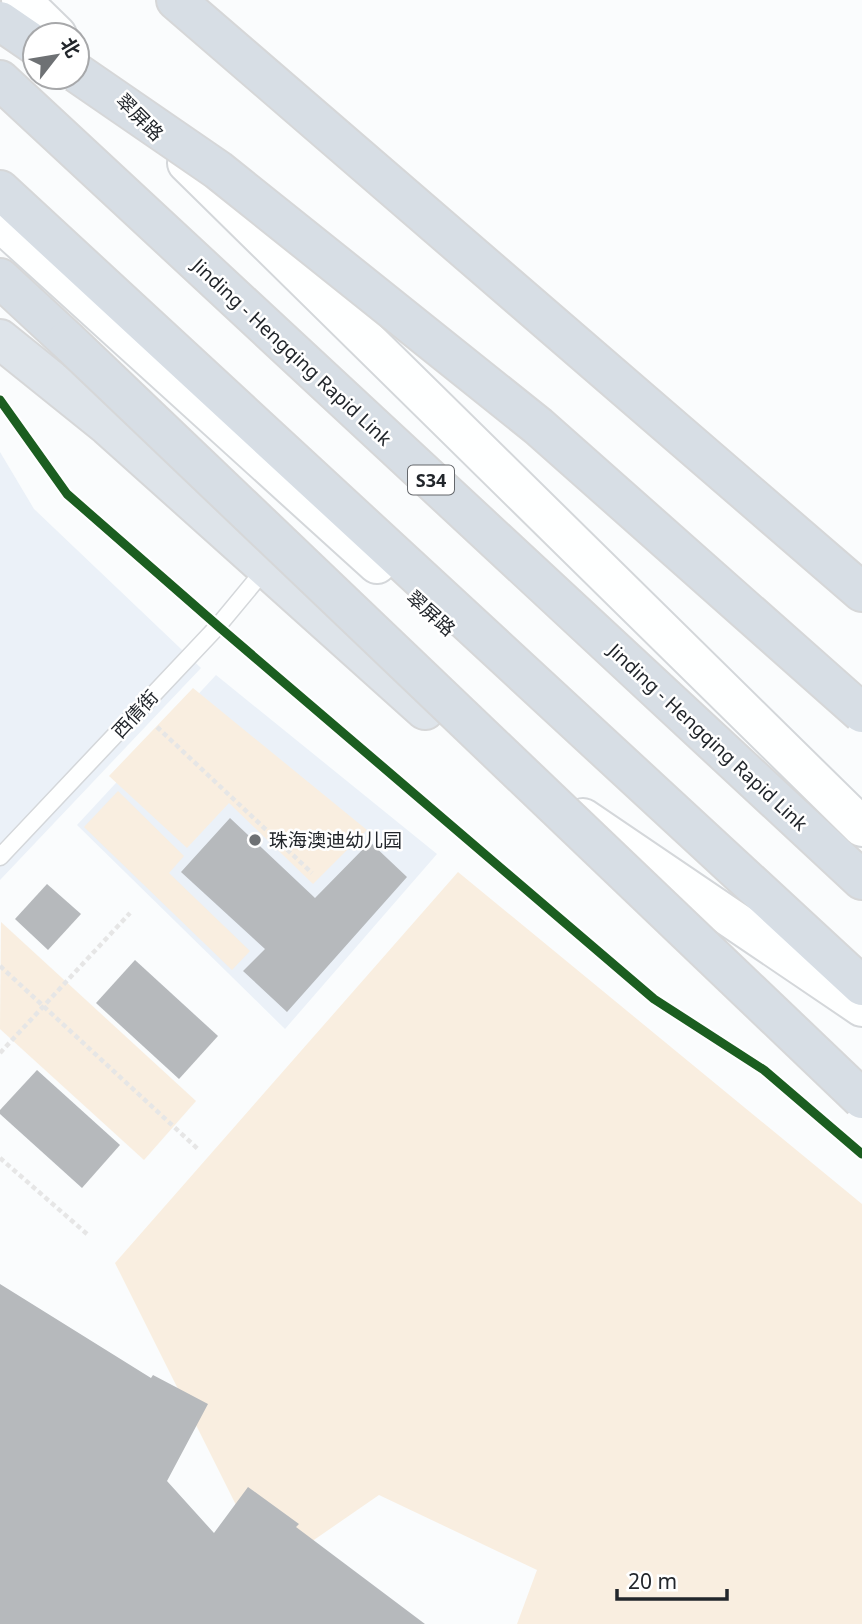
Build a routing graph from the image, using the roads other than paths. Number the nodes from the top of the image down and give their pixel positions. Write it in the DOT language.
graph roads {
  1 [pos="21,0"];
  2 [pos="176,0"];
  3 [pos="0,21"];
  4 [pos="43,21"];
  5 [pos="21,35"];
  6 [pos="91,69"];
  7 [pos="0,80"];
  8 [pos="91,83"];
  9 [pos="0,190"];
  10 [pos="0,222"];
  11 [pos="0,278"];
  12 [pos="0,339"];
  13 [pos="266,568"];
  14 [pos="862,592"];
  15 [pos="425,710"];
  16 [pos="862,713"];
  17 [pos="862,827"];
  18 [pos="0,857"];
  19 [pos="862,880"];
  20 [pos="862,986"];
  21 [pos="862,1006"];
  22 [pos="862,1099"];
  1 -- 4 [label="main road"];
  2 -- 14 [label="highway"];
  3 -- 5 [label="highway"];
  6 -- 17 [label="main road, 翠屏路"];
  7 -- 19 [label="highway, Jinding - Hengqing Rapid Link / S34"];
  8 -- 16 [label="highway, bridge"];
  9 -- 20 [label="highway"];
  10 -- 21 [label="main road, 翠屏路"];
  11 -- 22 [label="highway, bridge"];
  12 -- 13 [label="highway"];
  13 -- 15 [label="highway"];
  13 -- 18 [label="lane, 西倩街"];
  15 -- 21 [label="main road"];
}
